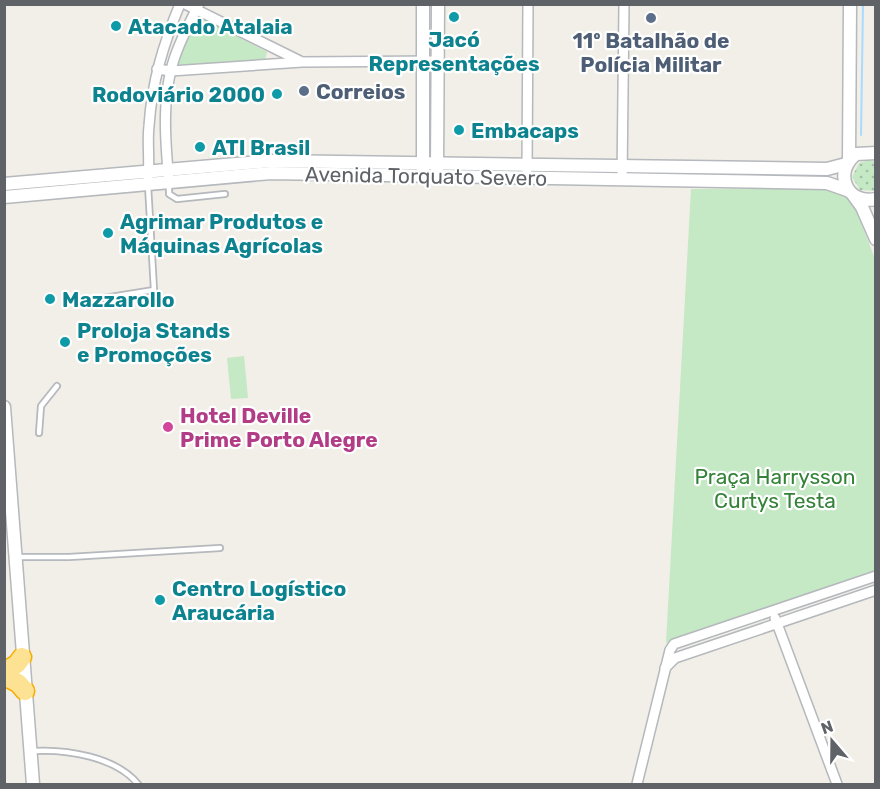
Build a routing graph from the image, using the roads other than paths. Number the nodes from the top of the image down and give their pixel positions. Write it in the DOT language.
graph roads {
  1 [pos="180,4"];
  2 [pos="185,4"];
  3 [pos="423,4"];
  4 [pos="438,4"];
  5 [pos="528,4"];
  6 [pos="624,4"];
  7 [pos="850,4"];
  8 [pos="198,8"];
  9 [pos="431,61"];
  10 [pos="302,62"];
  11 [pos="157,69"];
  12 [pos="171,71"];
  13 [pos="876,153"];
  14 [pos="848,162"];
  15 [pos="527,164"];
  16 [pos="623,166"];
  17 [pos="423,169"];
  18 [pos="437,170"];
  19 [pos="168,176"];
  20 [pos="526,177"];
  21 [pos="148,178"];
  22 [pos="622,179"];
  23 [pos="4,184"];
  24 [pos="69,185"];
  25 [pos="851,193"];
  26 [pos="225,194"];
  27 [pos="4,196"];
  28 [pos="876,199"];
  29 [pos="876,239"];
  30 [pos="104,298"];
  31 [pos="57,386"];
  32 [pos="4,407"];
  33 [pos="39,433"];
  34 [pos="6,437"];
  35 [pos="8,485"];
  36 [pos="220,548"];
  37 [pos="15,557"];
  38 [pos="876,576"];
  39 [pos="876,590"];
  40 [pos="773,611"];
  41 [pos="777,624"];
  42 [pos="22,657"];
  43 [pos="665,668"];
  44 [pos="4,674"];
  45 [pos="25,691"];
  46 [pos="31,751"];
  47 [pos="33,784"];
  48 [pos="138,784"];
  49 [pos="637,784"];
  50 [pos="837,784"];
  1 -- 11 [label="street"];
  2 -- 8 [label="street"];
  3 -- 9 [label="street"];
  4 -- 9 [label="street"];
  5 -- 15 [label="street"];
  6 -- 16 [label="street"];
  7 -- 14 [label="street"];
  8 -- 10 [label="street"];
  8 -- 12 [label="street"];
  9 -- 10 [label="street"];
  9 -- 17 [label="street"];
  9 -- 18 [label="street"];
  10 -- 12 [label="street"];
  11 -- 12 [label="street"];
  11 -- 21 [label="street"];
  12 -- 19 [label="street"];
  13 -- 14 [label="street, Avenida Torquato Severo"];
  14 -- 16 [label="street, Avenida Torquato Severo"];
  14 -- 25 [label="street"];
  15 -- 16 [label="street, Avenida Torquato Severo"];
  15 -- 18 [label="street, Avenida Torquato Severo"];
  15 -- 20 [label="street"];
  16 -- 22 [label="street"];
  17 -- 18 [label="street, Avenida Torquato Severo"];
  17 -- 19 [label="street, Avenida Torquato Severo"];
  18 -- 20 [label="street, Avenida Torquato Severo"];
  19 -- 21 [label="street, Avenida Torquato Severo"];
  19 -- 26 [label="lane"];
  20 -- 22 [label="street, Avenida Torquato Severo"];
  21 -- 24 [label="street, Avenida Torquato Severo"];
  21 -- 30 [label="lane"];
  22 -- 25 [label="street, Avenida Torquato Severo"];
  23 -- 24 [label="street, Avenida Torquato Severo"];
  24 -- 27 [label="street, Avenida Torquato Severo"];
  25 -- 28 [label="street, Avenida Torquato Severo"];
  25 -- 29 [label="street"];
  31 -- 33 [label="lane"];
  32 -- 34 [label="street"];
  34 -- 35 [label="street"];
  35 -- 37 [label="street"];
  36 -- 37 [label="lane"];
  37 -- 42 [label="street"];
  38 -- 40 [label="street"];
  39 -- 41 [label="street"];
  40 -- 41 [label="street"];
  40 -- 43 [label="street"];
  41 -- 43 [label="street"];
  41 -- 50 [label="street"];
  42 -- 44 [label="highway"];
  42 -- 45 [label="street"];
  43 -- 49 [label="street"];
  44 -- 45 [label="highway"];
  45 -- 46 [label="street"];
  46 -- 47 [label="street"];
  46 -- 48 [label="lane"];
}
